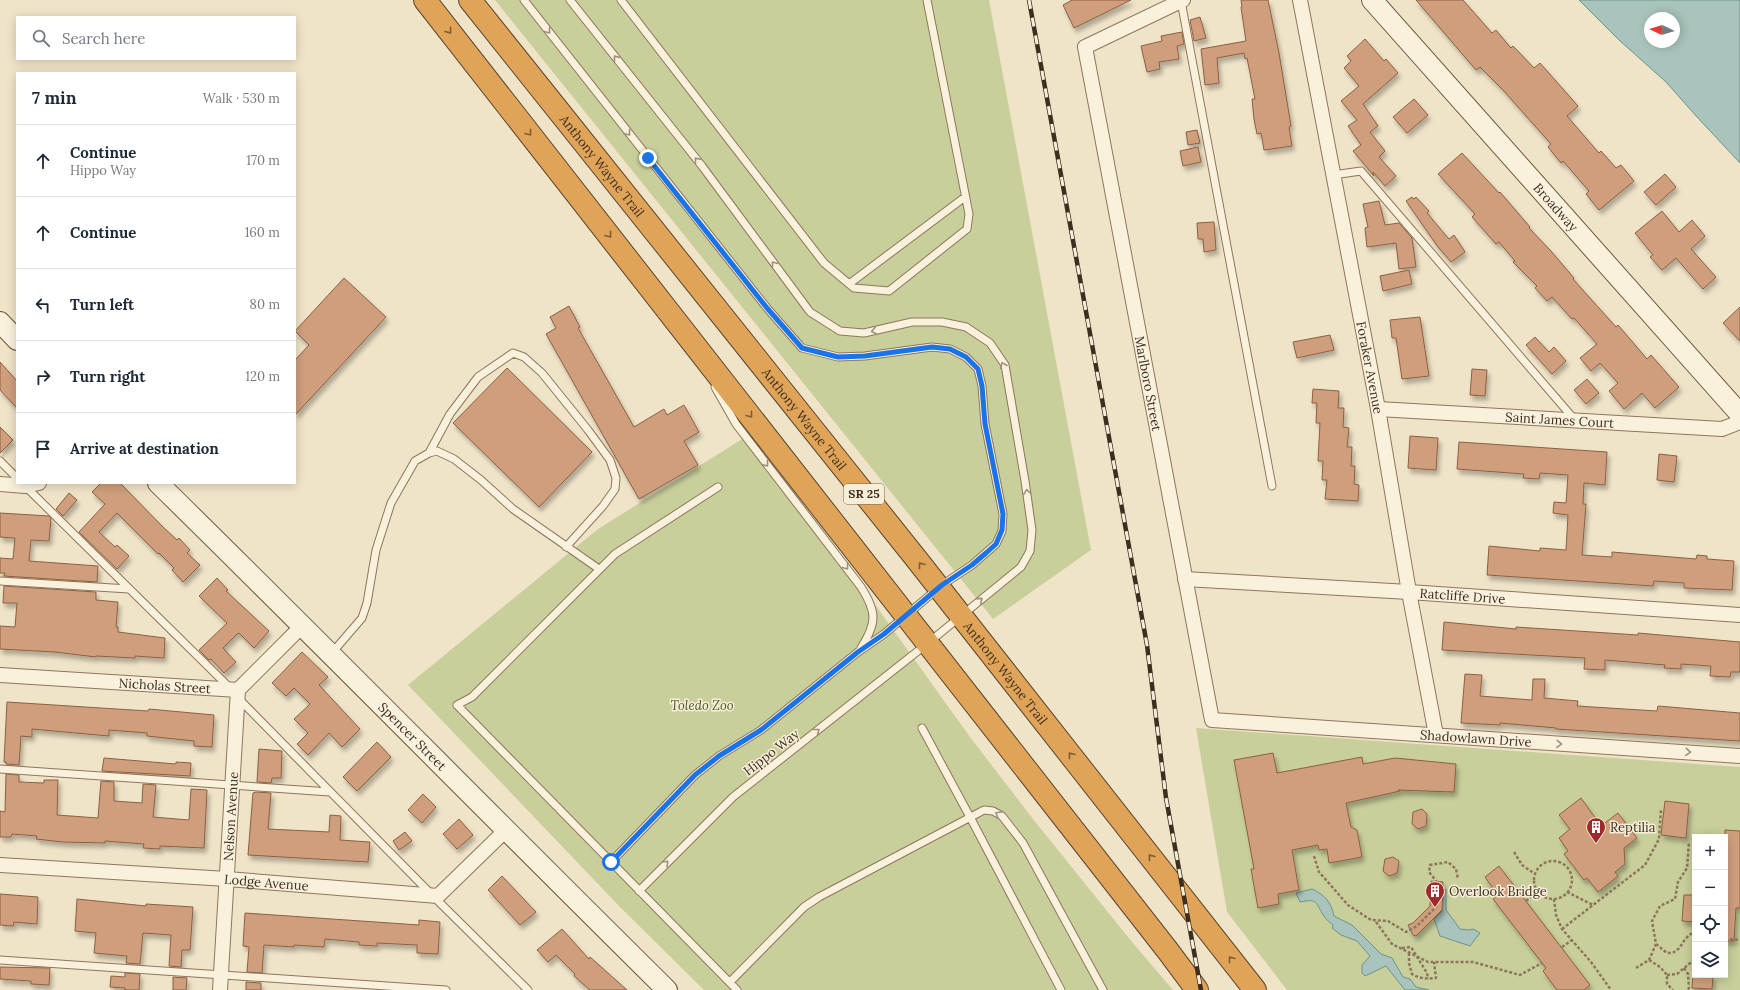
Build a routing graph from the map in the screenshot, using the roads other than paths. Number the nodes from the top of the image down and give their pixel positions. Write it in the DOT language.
graph roads {
  1 [pos="425,0"];
  2 [pos="470,0"];
  3 [pos="524,0"];
  4 [pos="570,0"];
  5 [pos="621,0"];
  6 [pos="927,0"];
  7 [pos="1182,0"];
  8 [pos="1300,0"];
  9 [pos="1372,0"];
  10 [pos="1333,175"];
  11 [pos="965,197"];
  12 [pos="849,284"];
  13 [pos="0,322"];
  14 [pos="688,336"];
  15 [pos="16,339"];
  16 [pos="1378,409"];
  17 [pos="1740,414"];
  18 [pos="1574,419"];
  19 [pos="1740,422"];
  20 [pos="428,453"];
  21 [pos="0,461"];
  22 [pos="16,477"];
  23 [pos="16,482"];
  24 [pos="0,484"];
  25 [pos="23,484"];
  26 [pos="159,484"];
  27 [pos="1272,486"];
  28 [pos="718,488"];
  29 [pos="566,547"];
  30 [pos="599,569"];
  31 [pos="1185,579"];
  32 [pos="0,580"];
  33 [pos="939,588"];
  34 [pos="129,589"];
  35 [pos="1409,592"];
  36 [pos="906,615"];
  37 [pos="1740,615"];
  38 [pos="961,616"];
  39 [pos="303,625"];
  40 [pos="928,643"];
  41 [pos="858,652"];
  42 [pos="331,654"];
  43 [pos="0,675"];
  44 [pos="236,692"];
  45 [pos="1212,720"];
  46 [pos="922,728"];
  47 [pos="1436,735"];
  48 [pos="1740,756"];
  49 [pos="0,769"];
  50 [pos="232,785"];
  51 [pos="330,792"];
  52 [pos="970,817"];
  53 [pos="506,830"];
  54 [pos="611,862"];
  55 [pos="0,865"];
  56 [pos="227,879"];
  57 [pos="639,891"];
  58 [pos="433,896"];
  59 [pos="0,960"];
  60 [pos="221,975"];
  61 [pos="730,982"];
  62 [pos="220,990"];
  63 [pos="446,990"];
  64 [pos="528,990"];
  65 [pos="667,990"];
  66 [pos="737,990"];
  67 [pos="1061,990"];
  68 [pos="1103,990"];
  69 [pos="1196,990"];
  70 [pos="1255,990"];
  1 -- 14 [label="highway, SR 25, one-way"];
  33 -- 2 [label="highway, Anthony Wayne Trail / SR 25, one-way"];
  3 -- 33 [label="lane, Hippo Way, one-way"];
  38 -- 4 [label="lane, Hippo Way, one-way"];
  5 -- 12 [label="lane"];
  6 -- 11 [label="lane"];
  7 -- 27 [label="lane"];
  7 -- 31 [label="street, Marlboro Street"];
  8 -- 10 [label="street, Foraker Avenue"];
  9 -- 17 [label="street, Broadway"];
  10 -- 16 [label="street, Foraker Avenue"];
  10 -- 18 [label="lane"];
  11 -- 12 [label="lane"];
  11 -- 12 [label="lane"];
  13 -- 15 [label="street"];
  14 -- 36 [label="highway, SR 25, one-way"];
  14 -- 41 [label="lane, one-way"];
  16 -- 18 [label="street, Saint James Court"];
  16 -- 35 [label="street, Foraker Avenue"];
  18 -- 19 [label="street, Saint James Court"];
  20 -- 29 [label="lane"];
  20 -- 29 [label="lane"];
  20 -- 42 [label="lane"];
  21 -- 22 [label="lane"];
  23 -- 24 [label="street"];
  25 -- 34 [label="lane"];
  26 -- 39 [label="street, Spencer Street"];
  28 -- 30 [label="lane"];
  29 -- 30 [label="lane"];
  30 -- 54 [label="lane"];
  31 -- 35 [label="street, Ratcliffe Drive"];
  31 -- 45 [label="street, Marlboro Street"];
  32 -- 34 [label="lane"];
  33 -- 36 [label="lane, Hippo Way"];
  33 -- 38 [label="highway, Anthony Wayne Trail / SR 25"];
  34 -- 44 [label="lane"];
  35 -- 37 [label="street, Ratcliffe Drive"];
  35 -- 47 [label="street, Foraker Avenue"];
  36 -- 40 [label="highway, SR 25"];
  36 -- 41 [label="lane, Hippo Way"];
  38 -- 40 [label="lane, Hippo Way"];
  70 -- 38 [label="highway, Anthony Wayne Trail / SR 25, one-way"];
  39 -- 42 [label="street, Spencer Street"];
  39 -- 44 [label="street"];
  57 -- 40 [label="lane, Hippo Way, one-way"];
  40 -- 69 [label="highway, SR 25"];
  41 -- 54 [label="lane, Hippo Way"];
  42 -- 53 [label="street, Spencer Street"];
  43 -- 44 [label="street, Nicholas Street"];
  44 -- 50 [label="street, Nelson Avenue"];
  44 -- 51 [label="lane"];
  45 -- 47 [label="street, Shadowlawn Drive"];
  46 -- 52 [label="lane"];
  47 -- 48 [label="street, Shadowlawn Drive, one-way"];
  49 -- 50 [label="lane"];
  50 -- 51 [label="lane"];
  50 -- 56 [label="street, Nelson Avenue"];
  51 -- 58 [label="lane"];
  52 -- 61 [label="lane"];
  52 -- 67 [label="lane"];
  68 -- 52 [label="lane, one-way"];
  53 -- 58 [label="street"];
  53 -- 65 [label="street, Spencer Street"];
  54 -- 57 [label="lane"];
  55 -- 56 [label="street, Lodge Avenue"];
  56 -- 58 [label="street, Lodge Avenue"];
  56 -- 60 [label="street, Nelson Avenue"];
  57 -- 61 [label="lane"];
  58 -- 64 [label="lane"];
  59 -- 60 [label="lane"];
  60 -- 62 [label="street, Nelson Avenue"];
  60 -- 63 [label="lane"];
  61 -- 66 [label="lane"];
}
